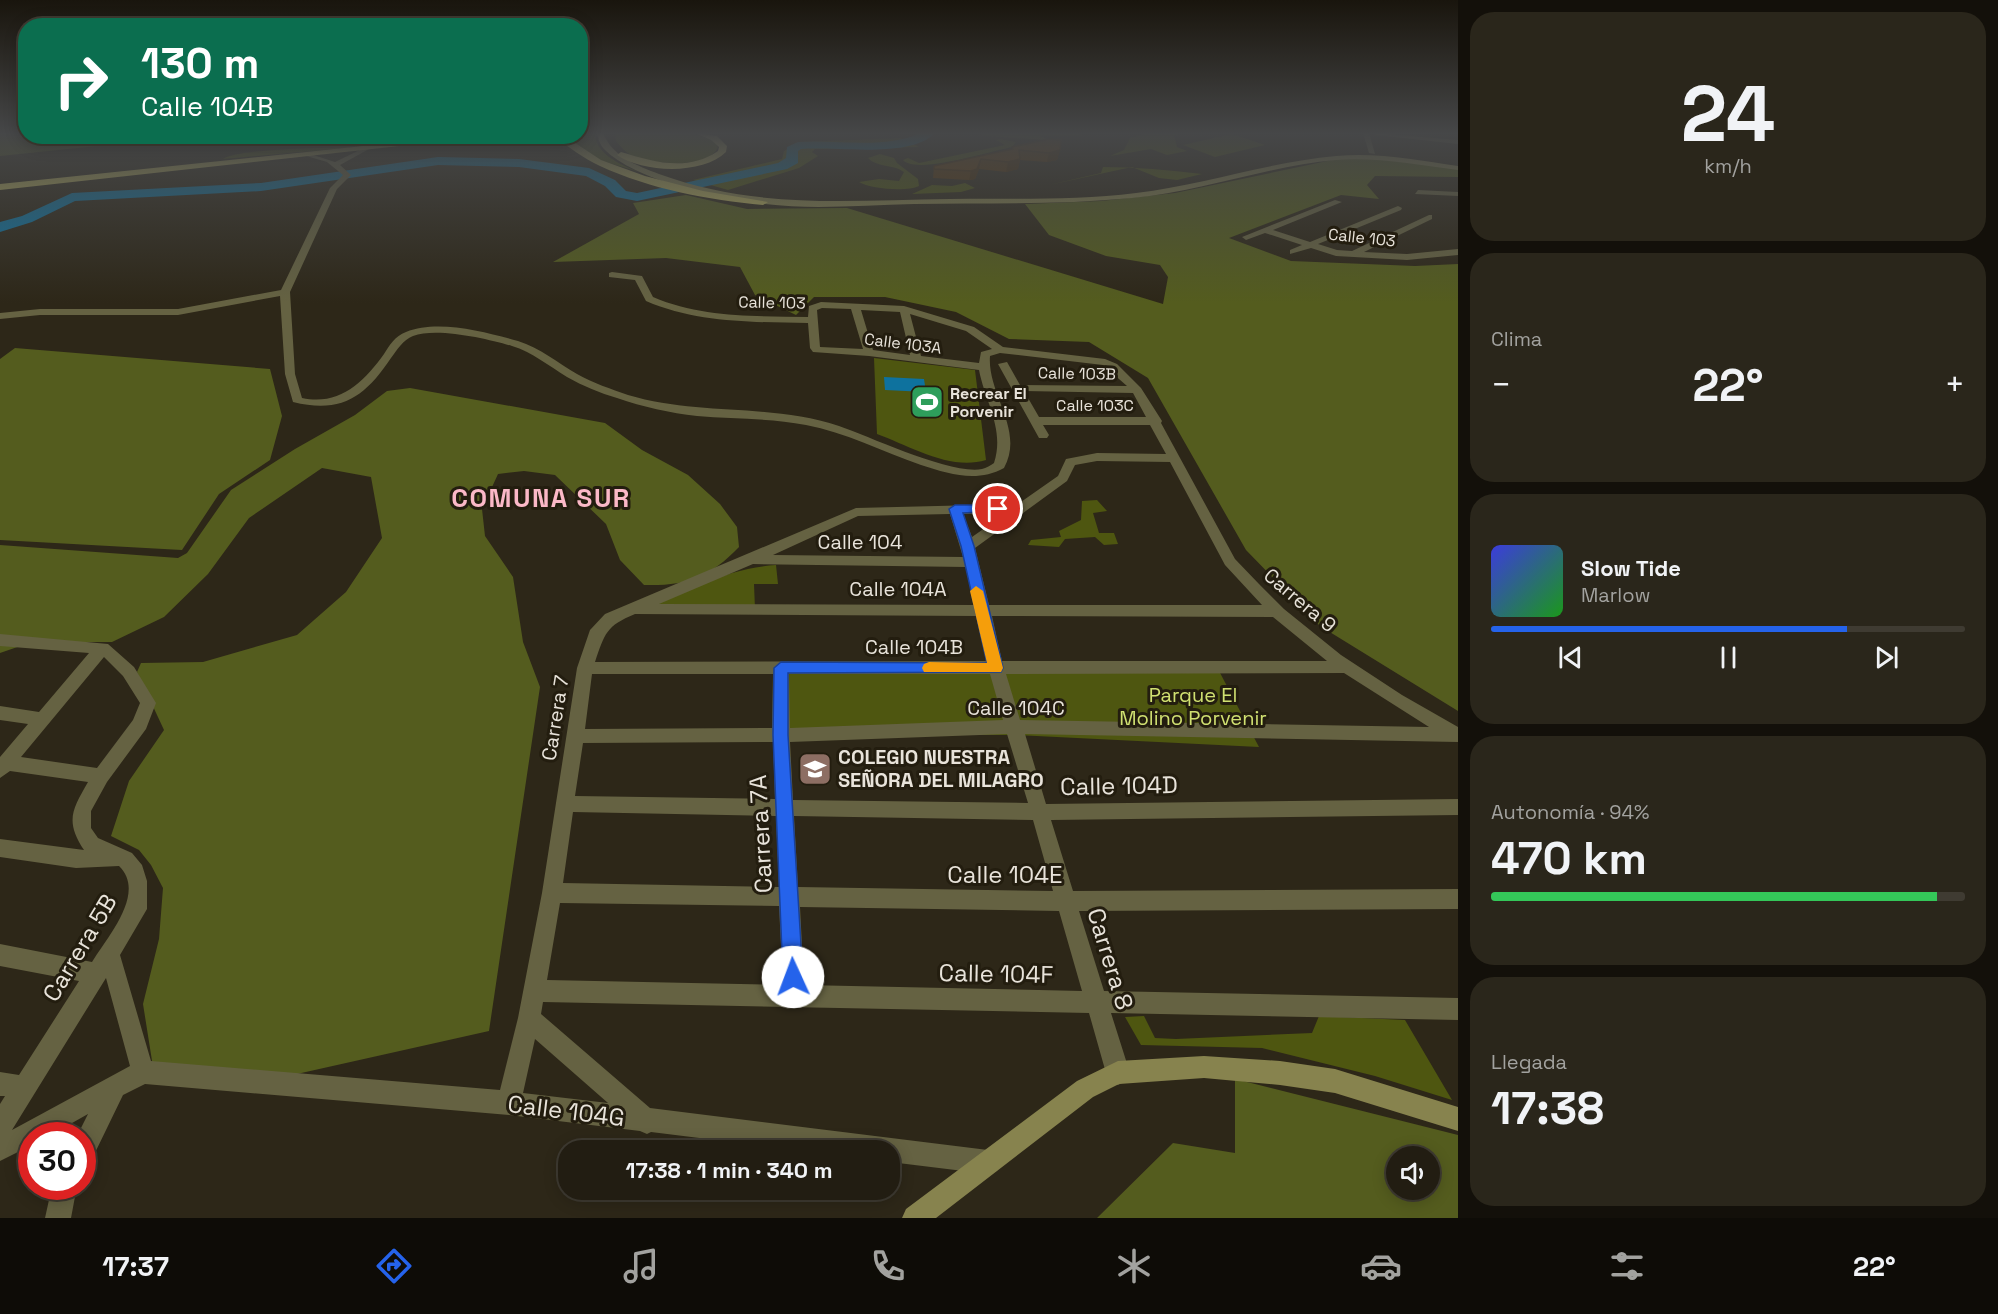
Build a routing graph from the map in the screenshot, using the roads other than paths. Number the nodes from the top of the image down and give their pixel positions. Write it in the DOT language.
graph roads {
  1 [pos="334,190"];
  2 [pos="707,190"];
  3 [pos="708,190"];
  4 [pos="1135,190"];
  5 [pos="1179,190"];
  6 [pos="1418,192"];
  7 [pos="1458,194"];
  8 [pos="763,202"];
  9 [pos="1338,202"];
  10 [pos="1398,208"];
  11 [pos="1429,217"];
  12 [pos="1265,230"];
  13 [pos="1246,237"];
  14 [pos="1310,244"];
  15 [pos="1293,252"];
  16 [pos="1458,252"];
  17 [pos="1352,255"];
  18 [pos="612,275"];
  19 [pos="285,292"];
  20 [pos="855,306"];
  21 [pos="904,309"];
  22 [pos="0,316"];
  23 [pos="812,320"];
  24 [pos="1000,350"];
  25 [pos="869,353"];
  26 [pos="917,360"];
  27 [pos="1003,364"];
  28 [pos="984,367"];
  29 [pos="1016,388"];
  30 [pos="1137,390"];
  31 [pos="1034,421"];
  32 [pos="1156,421"];
  33 [pos="1043,435"];
  34 [pos="1175,458"];
  35 [pos="1019,508"];
  36 [pos="955,509"];
  37 [pos="973,548"];
  38 [pos="750,560"];
  39 [pos="630,609"];
  40 [pos="981,611"];
  41 [pos="1275,611"];
  42 [pos="5,639"];
  43 [pos="102,648"];
  44 [pos="1350,667"];
  45 [pos="585,668"];
  46 [pos="781,668"];
  47 [pos="996,668"];
  48 [pos="0,713"];
  49 [pos="42,719"];
  50 [pos="1015,727"];
  51 [pos="781,735"];
  52 [pos="1458,735"];
  53 [pos="574,736"];
  54 [pos="3,767"];
  55 [pos="101,776"];
  56 [pos="565,804"];
  57 [pos="1458,807"];
  58 [pos="786,810"];
  59 [pos="1039,812"];
  60 [pos="0,848"];
  61 [pos="124,855"];
  62 [pos="552,893"];
  63 [pos="791,898"];
  64 [pos="1458,899"];
  65 [pos="1066,901"];
  66 [pos="109,953"];
  67 [pos="0,955"];
  68 [pos="96,973"];
  69 [pos="533,991"];
  70 [pos="794,997"];
  71 [pos="1096,1004"];
  72 [pos="1458,1009"];
  73 [pos="529,1018"];
  74 [pos="143,1071"];
  75 [pos="1118,1073"];
  76 [pos="0,1084"];
  77 [pos="115,1087"];
  78 [pos="24,1088"];
  79 [pos="509,1103"];
  80 [pos="1458,1119"];
  81 [pos="647,1122"];
  82 [pos="96,1124"];
  83 [pos="0,1126"];
  84 [pos="0,1149"];
  85 [pos="988,1162"];
  86 [pos="60,1200"];
  87 [pos="58,1218"];
  88 [pos="915,1218"];
  1 -- 19 [label="street"];
  2 -- 8 [label="highway"];
  3 -- 4 [label="main road"];
  5 -- 8 [label="main road"];
  6 -- 7 [label="street"];
  9 -- 12 [label="street, Calle 103"];
  10 -- 14 [label="street"];
  11 -- 17 [label="street"];
  12 -- 13 [label="street, Calle 103"];
  12 -- 14 [label="street, Calle 103"];
  14 -- 15 [label="street"];
  14 -- 17 [label="street, Calle 103"];
  16 -- 17 [label="street, Calle 103"];
  18 -- 23 [label="street, Calle 103"];
  19 -- 22 [label="street"];
  19 -- 28 [label="street"];
  20 -- 21 [label="street, Calle 103"];
  20 -- 23 [label="street, Calle 103"];
  20 -- 25 [label="street"];
  21 -- 24 [label="street, Calle 103"];
  21 -- 26 [label="street"];
  23 -- 25 [label="street, Calle 103A"];
  24 -- 28 [label="street"];
  24 -- 30 [label="street, Carrera 9"];
  25 -- 26 [label="street, Calle 103A"];
  26 -- 28 [label="street, Calle 103A"];
  27 -- 29 [label="street, Calle 103B"];
  29 -- 30 [label="street, Calle 103B"];
  29 -- 31 [label="street, Calle 103B"];
  30 -- 32 [label="street, Carrera 9"];
  31 -- 32 [label="street, Calle 103C"];
  31 -- 33 [label="street, Calle 103B"];
  32 -- 34 [label="street, Carrera 9"];
  34 -- 35 [label="street"];
  34 -- 41 [label="street, Carrera 9"];
  35 -- 36 [label="street"];
  35 -- 37 [label="street"];
  36 -- 37 [label="street, Carrera 8"];
  36 -- 38 [label="street, Carrera 7"];
  37 -- 38 [label="street, Calle 104"];
  37 -- 40 [label="street, Carrera 8"];
  38 -- 39 [label="street, Carrera 7"];
  39 -- 40 [label="street, Calle 104A"];
  39 -- 45 [label="street, Carrera 7"];
  40 -- 41 [label="street, Calle 104A"];
  40 -- 47 [label="street, Carrera 8"];
  41 -- 44 [label="street, Carrera 9"];
  42 -- 43 [label="street"];
  43 -- 49 [label="street"];
  43 -- 55 [label="street"];
  44 -- 47 [label="street, Calle 104B"];
  44 -- 52 [label="street, Carrera 9"];
  45 -- 46 [label="street, Calle 104B"];
  45 -- 53 [label="street, Carrera 7"];
  46 -- 47 [label="street, Calle 104B"];
  46 -- 51 [label="street, Carrera 7A"];
  47 -- 50 [label="street, Carrera 8"];
  48 -- 49 [label="street"];
  49 -- 54 [label="street"];
  50 -- 51 [label="street, Calle 104C"];
  50 -- 52 [label="street, Calle 104C"];
  50 -- 59 [label="street, Carrera 8"];
  51 -- 53 [label="street, Calle 104C"];
  51 -- 58 [label="street, Carrera 7A"];
  53 -- 56 [label="street, Carrera 7"];
  54 -- 55 [label="street"];
  55 -- 61 [label="street"];
  56 -- 58 [label="street, Calle 104D"];
  56 -- 62 [label="street, Carrera 7"];
  57 -- 59 [label="street, Calle 104D"];
  58 -- 59 [label="street, Calle 104D"];
  58 -- 63 [label="street, Carrera 7A"];
  59 -- 65 [label="street, Carrera 8"];
  60 -- 61 [label="street"];
  61 -- 66 [label="street, Carrera 5B"];
  62 -- 63 [label="street, Calle 104E"];
  62 -- 69 [label="street, Carrera 7"];
  63 -- 65 [label="street, Calle 104E"];
  63 -- 70 [label="street, Carrera 7A"];
  64 -- 65 [label="street, Calle 104E"];
  65 -- 71 [label="street, Carrera 8"];
  66 -- 68 [label="street, Carrera 5B"];
  66 -- 74 [label="street"];
  67 -- 68 [label="street"];
  68 -- 78 [label="street, Carrera 5B"];
  69 -- 70 [label="street, Calle 104F"];
  69 -- 73 [label="street, Carrera 7"];
  70 -- 71 [label="street, Calle 104F"];
  71 -- 72 [label="street, Calle 104F"];
  71 -- 75 [label="street, Carrera 8"];
  73 -- 79 [label="street, Carrera 7"];
  73 -- 81 [label="street"];
  74 -- 77 [label="street"];
  74 -- 79 [label="street, Calle 104G"];
  75 -- 80 [label="main road"];
  75 -- 85 [label="main road"];
  76 -- 78 [label="street"];
  77 -- 82 [label="street"];
  77 -- 84 [label="street"];
  78 -- 83 [label="street, Carrera 5B"];
  79 -- 81 [label="street, Calle 104G"];
  81 -- 85 [label="street, Calle 104G"];
  85 -- 88 [label="main road"];
  86 -- 87 [label="street"];
}
